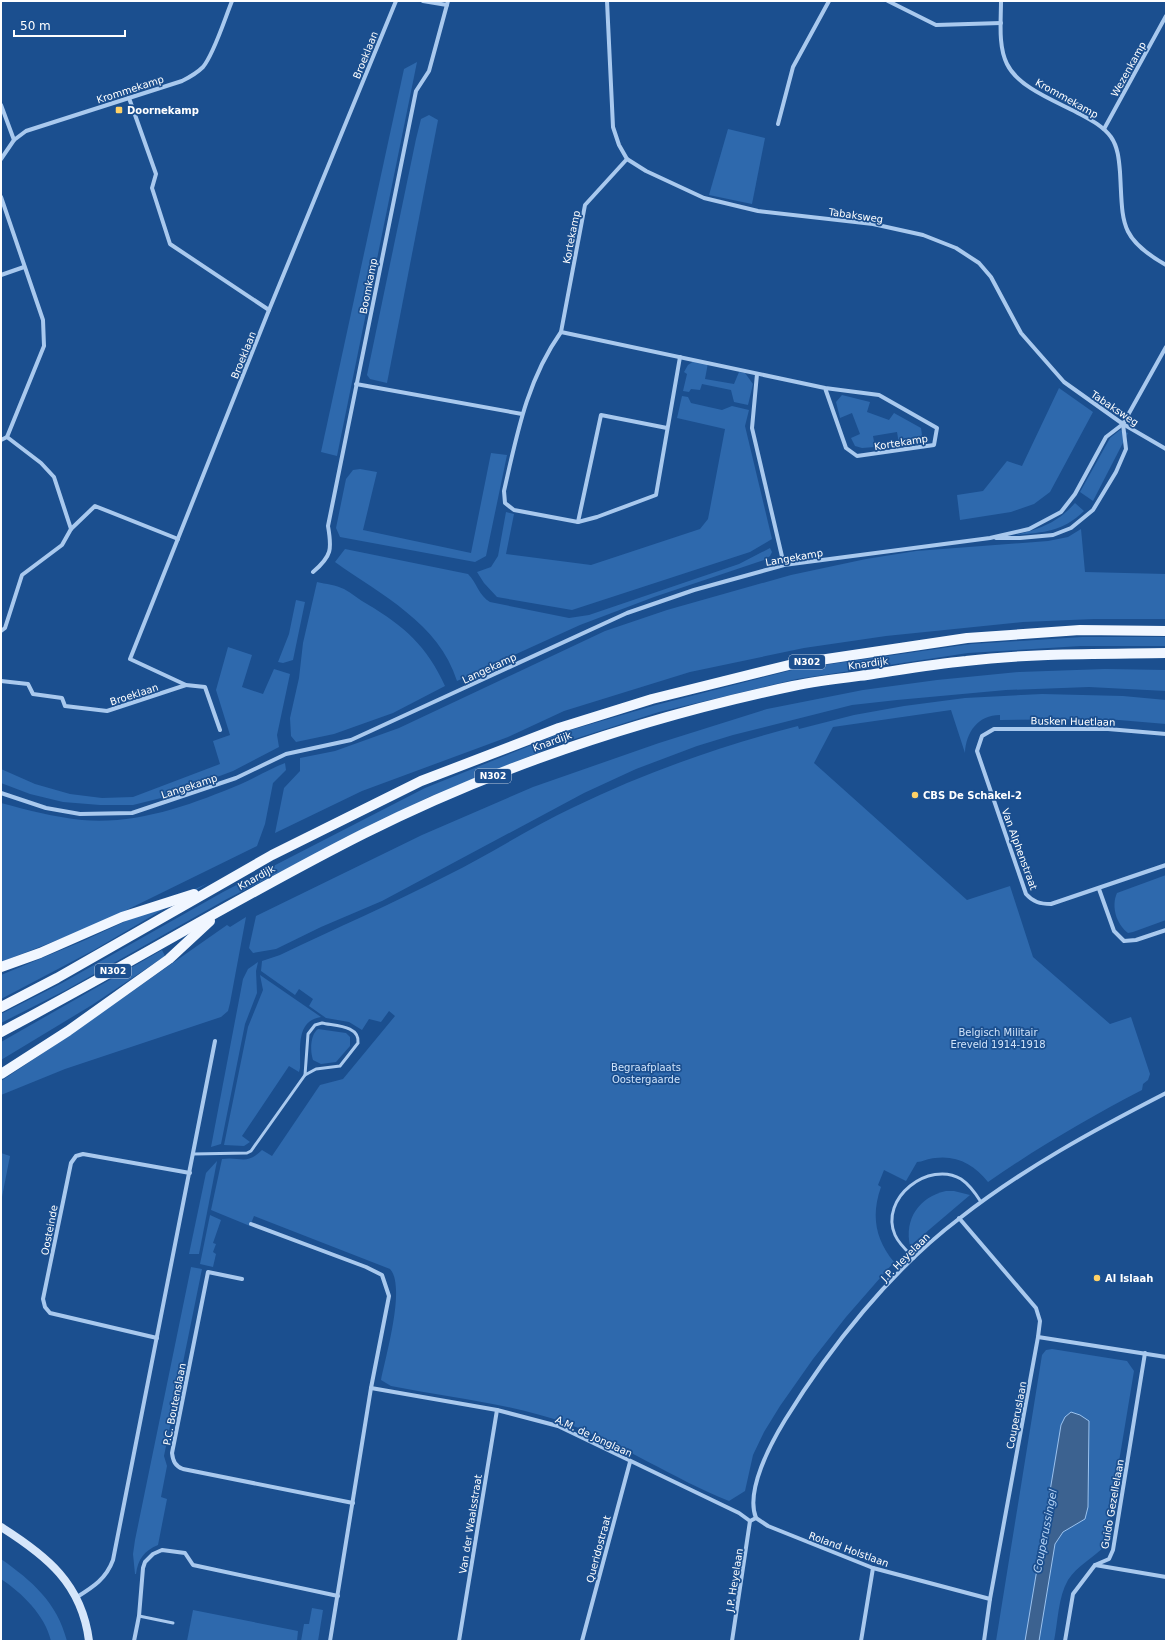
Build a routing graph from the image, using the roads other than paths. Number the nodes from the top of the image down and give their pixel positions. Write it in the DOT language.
graph roads {
  1 [pos="232,1"];
  2 [pos="396,1"];
  3 [pos="423,1"];
  4 [pos="607,1"];
  5 [pos="829,1"];
  6 [pos="888,1"];
  7 [pos="1001,1"];
  8 [pos="448,3"];
  9 [pos="1166,16"];
  10 [pos="1001,23"];
  11 [pos="129,98"];
  12 [pos="1,105"];
  13 [pos="778,124"];
  14 [pos="1104,129"];
  15 [pos="14,140"];
  16 [pos="1,159"];
  17 [pos="627,160"];
  18 [pos="1,197"];
  19 [pos="1166,265"];
  20 [pos="24,267"];
  21 [pos="1,275"];
  22 [pos="269,310"];
  23 [pos="561,332"];
  24 [pos="1166,347"];
  25 [pos="680,357"];
  26 [pos="757,374"];
  27 [pos="356,384"];
  28 [pos="825,388"];
  29 [pos="522,414"];
  30 [pos="1123,424"];
  31 [pos="667,428"];
  32 [pos="7,437"];
  33 [pos="1,440"];
  34 [pos="1166,449"];
  35 [pos="578,522"];
  36 [pos="71,529"];
  37 [pos="990,538"];
  38 [pos="178,539"];
  39 [pos="784,565"];
  40 [pos="313,572"];
  41 [pos="1166,630"];
  42 [pos="1,631"];
  43 [pos="1166,654"];
  44 [pos="1,681"];
  45 [pos="186,685"];
  46 [pos="220,730"];
  47 [pos="1166,734"];
  48 [pos="982,736"];
  49 [pos="1,793"];
  50 [pos="1166,865"];
  51 [pos="213,888"];
  52 [pos="1099,889"];
  53 [pos="224,909"];
  54 [pos="1166,930"];
  55 [pos="1,967"];
  56 [pos="1,1007"];
  57 [pos="1,1032"];
  58 [pos="215,1041"];
  59 [pos="1,1074"];
  60 [pos="304,1075"];
  61 [pos="1166,1093"];
  62 [pos="193,1154"];
  63 [pos="190,1173"];
  64 [pos="981,1202"];
  65 [pos="959,1218"];
  66 [pos="251,1224"];
  67 [pos="914,1258"];
  68 [pos="242,1279"];
  69 [pos="1038,1337"];
  70 [pos="157,1338"];
  71 [pos="1145,1353"];
  72 [pos="1166,1356"];
  73 [pos="371,1388"];
  74 [pos="497,1410"];
  75 [pos="630,1462"];
  76 [pos="353,1503"];
  77 [pos="753,1520"];
  78 [pos="1,1527"];
  79 [pos="1094,1565"];
  80 [pos="873,1568"];
  81 [pos="1166,1577"];
  82 [pos="338,1596"];
  83 [pos="76,1597"];
  84 [pos="990,1599"];
  85 [pos="139,1616"];
  86 [pos="173,1623"];
  87 [pos="89,1641"];
  88 [pos="134,1641"];
  89 [pos="330,1641"];
  90 [pos="459,1641"];
  91 [pos="582,1641"];
  92 [pos="732,1641"];
  93 [pos="861,1641"];
  94 [pos="984,1641"];
  95 [pos="1065,1641"];
  1 -- 11 [label="street, Krommekamp"];
  2 -- 22 [label="street, Broeklaan"];
  3 -- 8 [label="street"];
  4 -- 17 [label="street"];
  5 -- 13 [label="street"];
  6 -- 10 [label="street"];
  7 -- 10 [label="street, Krommekamp"];
  8 -- 27 [label="street, Boomkamp"];
  9 -- 14 [label="street, Wezenkamp"];
  10 -- 14 [label="street, Krommekamp"];
  11 -- 15 [label="street, Krommekamp"];
  11 -- 22 [label="street"];
  12 -- 15 [label="street"];
  14 -- 19 [label="street, Krommekamp"];
  15 -- 16 [label="street, Krommekamp"];
  17 -- 23 [label="street, Kortekamp"];
  17 -- 30 [label="street, Tabaksweg"];
  18 -- 20 [label="street"];
  20 -- 21 [label="street"];
  20 -- 32 [label="street"];
  22 -- 38 [label="street, Broeklaan"];
  23 -- 25 [label="street, Kortekamp"];
  23 -- 29 [label="street, Kortekamp"];
  24 -- 30 [label="street, Langekamp"];
  25 -- 26 [label="street, Kortekamp"];
  25 -- 31 [label="street, Kortekamp"];
  26 -- 28 [label="street, Kortekamp"];
  26 -- 39 [label="street"];
  27 -- 29 [label="street"];
  27 -- 40 [label="street, Boomkamp"];
  28 -- 28 [label="street, Kortekamp"];
  29 -- 35 [label="street, Kortekamp"];
  30 -- 34 [label="street, Tabaksweg"];
  30 -- 37 [label="street, Langekamp"];
  30 -- 37 [label="street, Langekamp"];
  31 -- 35 [label="street, Kortekamp"];
  31 -- 35 [label="street"];
  32 -- 33 [label="street"];
  32 -- 36 [label="street"];
  36 -- 38 [label="street"];
  36 -- 42 [label="street"];
  37 -- 39 [label="street, Langekamp"];
  38 -- 45 [label="street, Broeklaan"];
  39 -- 49 [label="street, Langekamp"];
  41 -- 51 [label="main road, Knardijk / N302"];
  43 -- 53 [label="main road, Knardijk / N302"];
  44 -- 45 [label="street, Broeklaan"];
  45 -- 46 [label="street, Broeklaan"];
  47 -- 48 [label="street, Busken Huetlaan"];
  48 -- 52 [label="street, Van Alphenstraat"];
  50 -- 52 [label="street, Van Alphenstraat"];
  51 -- 55 [label="main road"];
  51 -- 56 [label="main road, Knardijk / N302"];
  52 -- 54 [label="street"];
  53 -- 57 [label="main road, Knardijk / N302"];
  53 -- 59 [label="main road"];
  58 -- 62 [label="street"];
  60 -- 60 [label="lane"];
  60 -- 62 [label="lane"];
  61 -- 64 [label="street, J.P. Heyelaan"];
  62 -- 63 [label="street"];
  63 -- 70 [label="street"];
  63 -- 70 [label="street, Oosteinde"];
  64 -- 65 [label="street, J.P. Heyelaan"];
  64 -- 67 [label="lane"];
  65 -- 67 [label="street, J.P. Heyelaan"];
  65 -- 69 [label="street, Couperuslaan"];
  66 -- 73 [label="street"];
  67 -- 77 [label="street, J.P. Heyelaan"];
  68 -- 76 [label="street, P.C. Boutenslaan"];
  69 -- 71 [label="street"];
  69 -- 84 [label="street, Couperuslaan"];
  70 -- 83 [label="street"];
  71 -- 72 [label="street"];
  71 -- 79 [label="street, Guido Gezellelaan"];
  73 -- 74 [label="street, A.M. de Jonglaan"];
  73 -- 76 [label="street"];
  74 -- 75 [label="street, A.M. de Jonglaan"];
  74 -- 90 [label="street, Van der Waalsstraat"];
  75 -- 77 [label="street, A.M. de Jonglaan"];
  75 -- 91 [label="street, Queridostraat"];
  76 -- 82 [label="street"];
  77 -- 80 [label="street, Roland Holstlaan"];
  77 -- 92 [label="street, J.P. Heyelaan"];
  78 -- 83 [label="main road"];
  79 -- 81 [label="street"];
  79 -- 95 [label="street, Guido Gezellelaan"];
  80 -- 84 [label="street, Roland Holstlaan"];
  80 -- 93 [label="street"];
  82 -- 85 [label="street"];
  82 -- 89 [label="street"];
  83 -- 87 [label="main road"];
  84 -- 94 [label="street, Couperuslaan"];
  85 -- 86 [label="lane"];
  85 -- 88 [label="street"];
}
